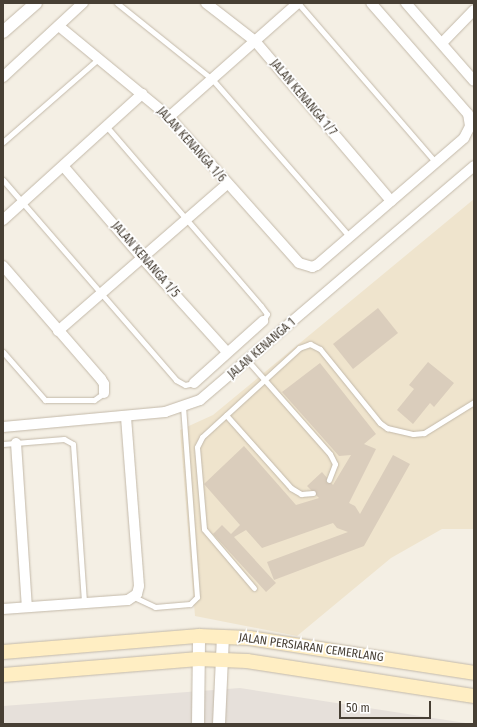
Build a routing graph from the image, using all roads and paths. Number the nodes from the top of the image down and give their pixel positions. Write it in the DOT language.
graph roads {
  1 [pos="36,3"];
  2 [pos="83,3"];
  3 [pos="117,3"];
  4 [pos="206,3"];
  5 [pos="298,3"];
  6 [pos="371,3"];
  7 [pos="406,3"];
  8 [pos="474,10"];
  9 [pos="60,27"];
  10 [pos="3,32"];
  11 [pos="255,41"];
  12 [pos="442,43"];
  13 [pos="98,59"];
  14 [pos="3,77"];
  15 [pos="212,78"];
  16 [pos="474,81"];
  17 [pos="142,94"];
  18 [pos="169,117"];
  19 [pos="107,128"];
  20 [pos="3,142"];
  21 [pos="436,163"];
  22 [pos="474,166"];
  23 [pos="64,167"];
  24 [pos="3,180"];
  25 [pos="227,184"];
  26 [pos="391,201"];
  27 [pos="23,203"];
  28 [pos="3,220"];
  29 [pos="185,220"];
  30 [pos="350,237"];
  31 [pos="142,258"];
  32 [pos="3,266"];
  33 [pos="100,294"];
  34 [pos="263,321"];
  35 [pos="58,332"];
  36 [pos="3,352"];
  37 [pos="227,352"];
  38 [pos="248,361"];
  39 [pos="264,380"];
  40 [pos="194,383"];
  41 [pos="104,393"];
  42 [pos="474,402"];
  43 [pos="183,408"];
  44 [pos="226,415"];
  45 [pos="126,416"];
  46 [pos="3,427"];
  47 [pos="16,443"];
  48 [pos="3,444"];
  49 [pos="329,480"];
  50 [pos="313,493"];
  51 [pos="254,588"];
  52 [pos="134,597"];
  53 [pos="84,603"];
  54 [pos="27,607"];
  55 [pos="3,609"];
  56 [pos="199,636"];
  57 [pos="223,637"];
  58 [pos="3,652"];
  59 [pos="198,659"];
  60 [pos="222,660"];
  61 [pos="474,673"];
  62 [pos="3,675"];
  63 [pos="474,696"];
  64 [pos="198,724"];
  65 [pos="219,724"];
  1 -- 10 [label="street"];
  2 -- 9 [label="street"];
  3 -- 15 [label="lane"];
  4 -- 11 [label="street, JALAN KENANGA 1/7"];
  5 -- 11 [label="street"];
  5 -- 21 [label="lane"];
  6 -- 21 [label="street"];
  7 -- 12 [label="street"];
  8 -- 12 [label="street"];
  9 -- 13 [label="street, JALAN KENANGA 1/6"];
  9 -- 14 [label="street"];
  11 -- 15 [label="street"];
  11 -- 26 [label="street, JALAN KENANGA 1/7"];
  12 -- 16 [label="street"];
  13 -- 17 [label="street, JALAN KENANGA 1/6"];
  13 -- 20 [label="lane"];
  15 -- 18 [label="street"];
  15 -- 30 [label="lane"];
  17 -- 18 [label="street, JALAN KENANGA 1/6"];
  17 -- 19 [label="street"];
  18 -- 25 [label="street, JALAN KENANGA 1/6"];
  19 -- 23 [label="street"];
  19 -- 29 [label="lane"];
  21 -- 26 [label="street"];
  22 -- 38 [label="street, JALAN KENANGA 1"];
  23 -- 27 [label="street"];
  23 -- 31 [label="street, JALAN KENANGA 1/5"];
  24 -- 27 [label="lane"];
  25 -- 29 [label="street"];
  25 -- 30 [label="street, JALAN KENANGA 1/6"];
  26 -- 30 [label="street"];
  27 -- 28 [label="street"];
  27 -- 33 [label="lane"];
  29 -- 31 [label="street"];
  29 -- 34 [label="lane"];
  31 -- 33 [label="street"];
  31 -- 37 [label="street, JALAN KENANGA 1/5"];
  32 -- 35 [label="street"];
  33 -- 35 [label="street"];
  33 -- 40 [label="lane"];
  34 -- 37 [label="street"];
  35 -- 41 [label="street"];
  36 -- 41 [label="lane"];
  37 -- 40 [label="street"];
  38 -- 39 [label="lane"];
  38 -- 43 [label="street, JALAN KENANGA 1"];
  39 -- 42 [label="lane"];
  39 -- 44 [label="lane"];
  39 -- 49 [label="lane"];
  43 -- 45 [label="street, JALAN KENANGA 1"];
  43 -- 52 [label="lane"];
  44 -- 50 [label="lane"];
  44 -- 51 [label="lane"];
  45 -- 46 [label="street, JALAN KENANGA 1"];
  45 -- 52 [label="street"];
  47 -- 48 [label="lane"];
  47 -- 53 [label="lane"];
  47 -- 54 [label="street"];
  52 -- 53 [label="street"];
  53 -- 54 [label="street"];
  54 -- 55 [label="street"];
  56 -- 57 [label="main road, JALAN PERSIARAN CEMERLANG"];
  56 -- 58 [label="main road, JALAN PERSIARAN CEMERLANG"];
  56 -- 59 [label="street"];
  57 -- 60 [label="street"];
  57 -- 61 [label="main road, JALAN PERSIARAN CEMERLANG"];
  59 -- 60 [label="main road, JALAN PERSIARAN CEMERLANG"];
  59 -- 62 [label="main road, JALAN PERSIARAN CEMERLANG"];
  59 -- 64 [label="street"];
  60 -- 63 [label="main road, JALAN PERSIARAN CEMERLANG"];
  60 -- 65 [label="street"];
}
